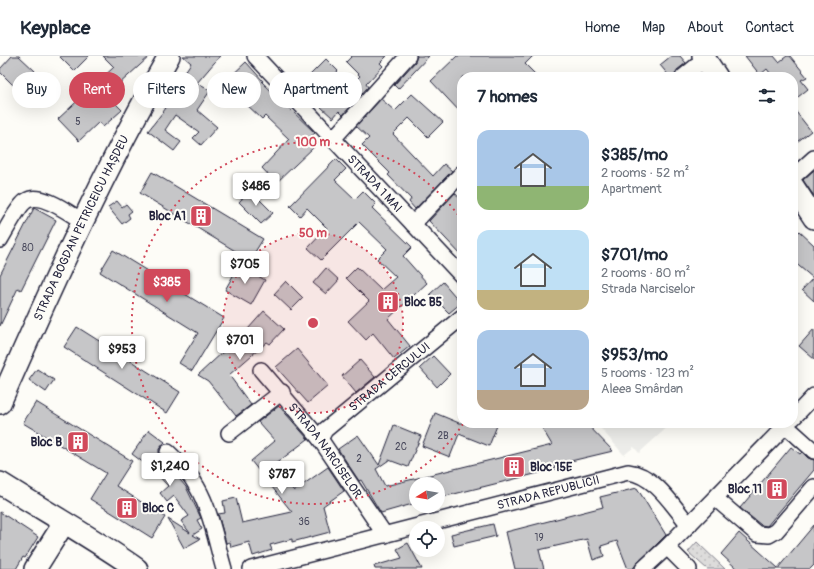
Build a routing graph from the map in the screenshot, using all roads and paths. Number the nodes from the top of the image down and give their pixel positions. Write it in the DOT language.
graph roads {
  1 [pos="169,56"];
  2 [pos="255,56"];
  3 [pos="408,56"];
  4 [pos="704,57"];
  5 [pos="688,72"];
  6 [pos="714,72"];
  7 [pos="333,139"];
  8 [pos="814,158"];
  9 [pos="798,172"];
  10 [pos="457,178"];
  11 [pos="798,198"];
  12 [pos="814,218"];
  13 [pos="82,221"];
  14 [pos="413,224"];
  15 [pos="0,240"];
  16 [pos="457,271"];
  17 [pos="457,321"];
  18 [pos="261,370"];
  19 [pos="282,392"];
  20 [pos="814,396"];
  21 [pos="0,403"];
  22 [pos="798,413"];
  23 [pos="783,428"];
  24 [pos="794,428"];
  25 [pos="229,433"];
  26 [pos="320,439"];
  27 [pos="814,451"];
  28 [pos="168,452"];
  29 [pos="0,467"];
  30 [pos="0,483"];
  31 [pos="814,487"];
  32 [pos="715,498"];
  33 [pos="64,523"];
  34 [pos="689,525"];
  35 [pos="385,535"];
  36 [pos="97,541"];
  37 [pos="667,547"];
  38 [pos="35,569"];
  39 [pos="137,569"];
  40 [pos="224,569"];
  41 [pos="251,569"];
  42 [pos="643,569"];
  43 [pos="689,569"];
  1 -- 13 [label="street, STRADA BOGDAN PETRICEICU HAȘDEU"];
  2 -- 7 [label="street, STRADA 1 MAI"];
  3 -- 7 [label="street"];
  4 -- 5 [label="street"];
  4 -- 6 [label="street"];
  7 -- 14 [label="street, STRADA 1 MAI"];
  8 -- 9 [label="street"];
  10 -- 14 [label="street"];
  11 -- 12 [label="street"];
  13 -- 15 [label="street"];
  13 -- 21 [label="street, STRADA BOGDAN PETRICEICU HAȘDEU"];
  14 -- 16 [label="street, STRADA 1 MAI"];
  17 -- 26 [label="street, STRADA CERCULUI"];
  18 -- 19 [label="street, STRADA NARCISELOR"];
  19 -- 25 [label="street"];
  19 -- 26 [label="street, STRADA NARCISELOR"];
  20 -- 22 [label="street"];
  23 -- 32 [label="street"];
  24 -- 27 [label="street"];
  26 -- 35 [label="street, STRADA NARCISELOR"];
  28 -- 40 [label="street"];
  29 -- 36 [label="street"];
  30 -- 33 [label="street"];
  31 -- 32 [label="street"];
  32 -- 34 [label="street"];
  33 -- 36 [label="street"];
  33 -- 38 [label="street"];
  34 -- 35 [label="street, STRADA REPUBLICII"];
  34 -- 37 [label="street"];
  35 -- 41 [label="street, STRADA REPUBLICII"];
  36 -- 39 [label="street"];
  37 -- 42 [label="street"];
  37 -- 43 [label="street"];
}
